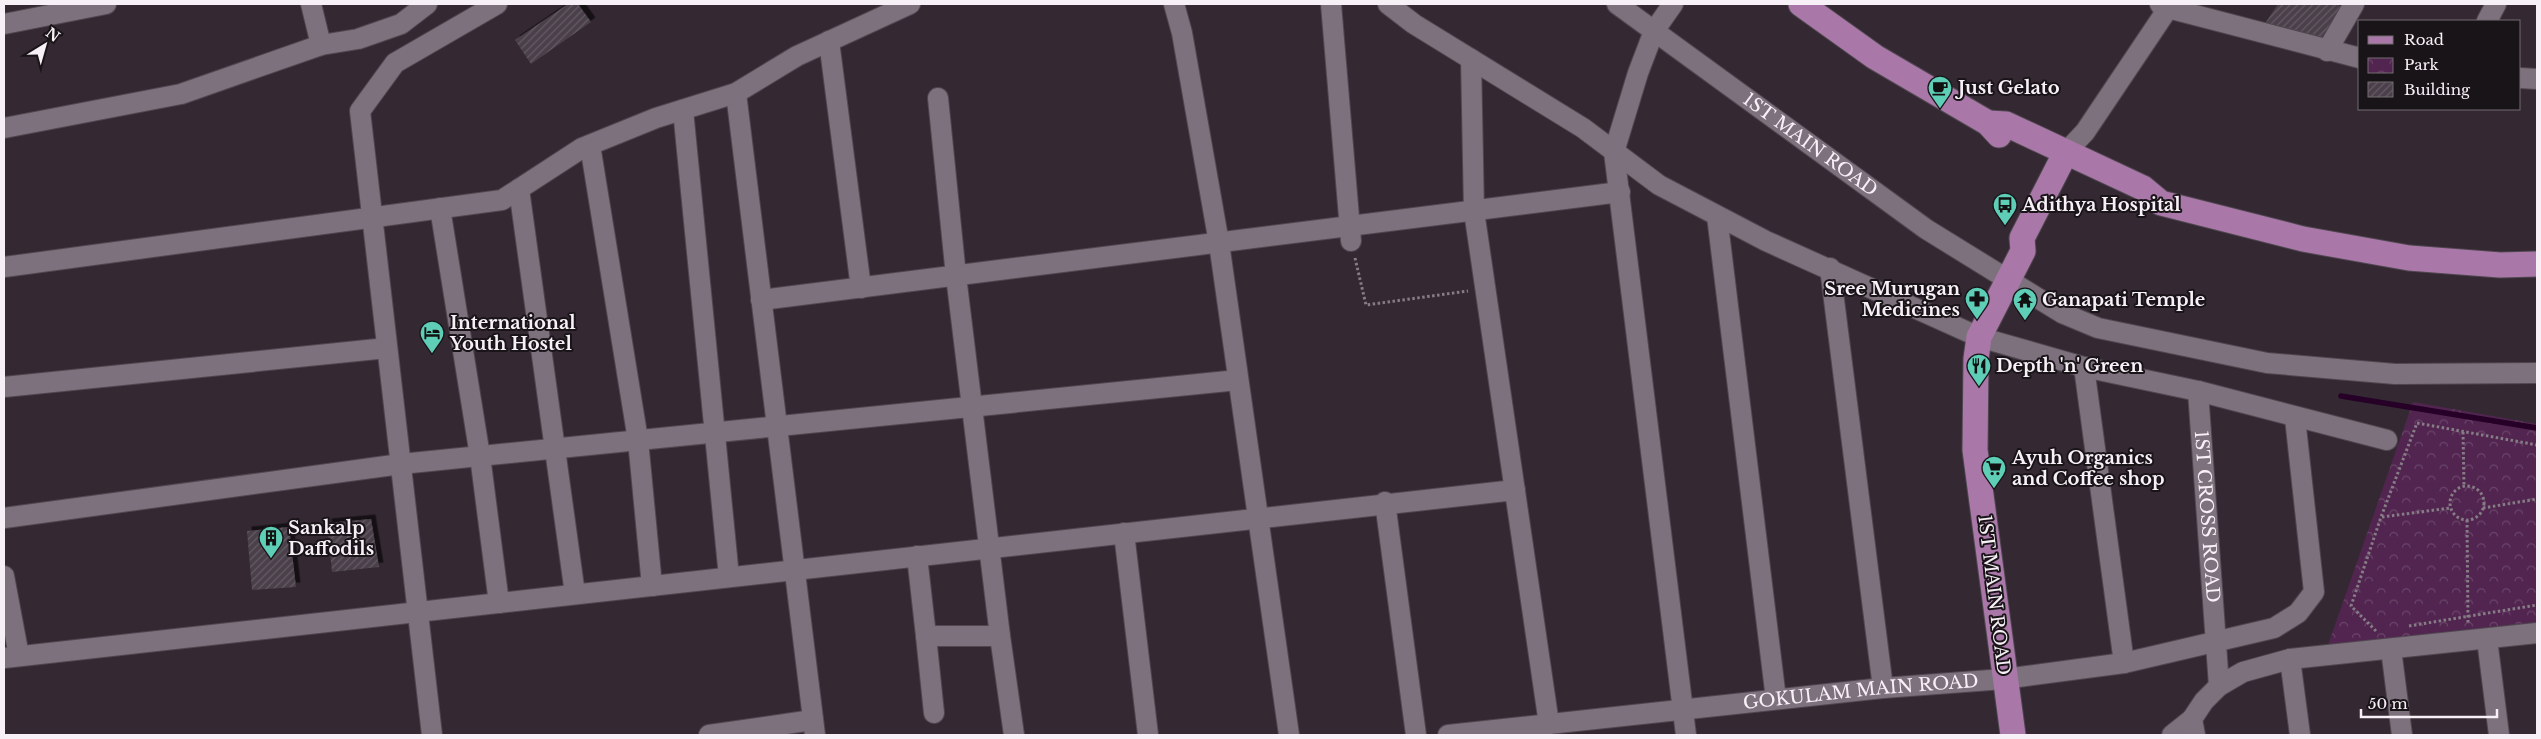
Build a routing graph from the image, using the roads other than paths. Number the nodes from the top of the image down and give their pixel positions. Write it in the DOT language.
graph roads {
  1 [pos="106,4"];
  2 [pos="311,4"];
  3 [pos="427,4"];
  4 [pos="497,4"];
  5 [pos="910,4"];
  6 [pos="1174,4"];
  7 [pos="1331,4"];
  8 [pos="1388,4"];
  9 [pos="1617,4"];
  10 [pos="1673,4"];
  11 [pos="1801,4"];
  12 [pos="2354,4"];
  13 [pos="2496,4"];
  14 [pos="2166,5"];
  15 [pos="2488,20"];
  16 [pos="4,24"];
  17 [pos="1654,31"];
  18 [pos="829,41"];
  19 [pos="322,45"];
  20 [pos="2327,51"];
  21 [pos="2358,58"];
  22 [pos="1471,59"];
  23 [pos="2521,78"];
  24 [pos="2537,79"];
  25 [pos="736,93"];
  26 [pos="938,98"];
  27 [pos="683,110"];
  28 [pos="4,128"];
  29 [pos="590,145"];
  30 [pos="1614,152"];
  31 [pos="2069,164"];
  32 [pos="519,189"];
  33 [pos="1620,192"];
  34 [pos="440,208"];
  35 [pos="1474,211"];
  36 [pos="1717,216"];
  37 [pos="372,218"];
  38 [pos="1350,234"];
  39 [pos="1219,243"];
  40 [pos="2537,264"];
  41 [pos="4,267"];
  42 [pos="1830,268"];
  43 [pos="956,276"];
  44 [pos="2007,281"];
  45 [pos="861,288"];
  46 [pos="762,300"];
  47 [pos="1979,337"];
  48 [pos="387,348"];
  49 [pos="2084,366"];
  50 [pos="2537,373"];
  51 [pos="1238,380"];
  52 [pos="4,387"];
  53 [pos="2198,391"];
  54 [pos="971,406"];
  55 [pos="2295,418"];
  56 [pos="777,426"];
  57 [pos="715,432"];
  58 [pos="638,440"];
  59 [pos="2387,440"];
  60 [pos="555,448"];
  61 [pos="480,456"];
  62 [pos="401,464"];
  63 [pos="1515,490"];
  64 [pos="1385,502"];
  65 [pos="4,518"];
  66 [pos="1258,518"];
  67 [pos="1124,533"];
  68 [pos="988,548"];
  69 [pos="916,556"];
  70 [pos="794,570"];
  71 [pos="4,576"];
  72 [pos="729,577"];
  73 [pos="652,586"];
  74 [pos="575,594"];
  75 [pos="499,603"];
  76 [pos="418,612"];
  77 [pos="2537,634"];
  78 [pos="926,636"];
  79 [pos="1000,636"];
  80 [pos="2477,640"];
  81 [pos="2391,649"];
  82 [pos="11,657"];
  83 [pos="2290,659"];
  84 [pos="2124,663"];
  85 [pos="2217,663"];
  86 [pos="2004,679"];
  87 [pos="1883,688"];
  88 [pos="1776,700"];
  89 [pos="1683,710"];
  90 [pos="934,713"];
  91 [pos="1549,724"];
  92 [pos="2194,727"];
  93 [pos="814,728"];
  94 [pos="432,735"];
  95 [pos="709,735"];
  96 [pos="1014,735"];
  97 [pos="1148,735"];
  98 [pos="1289,735"];
  99 [pos="1416,735"];
  100 [pos="1448,735"];
  101 [pos="1686,735"];
  102 [pos="2013,735"];
  103 [pos="2172,735"];
  104 [pos="2300,735"];
  105 [pos="2402,735"];
  106 [pos="2499,735"];
  1 -- 16 [label="street"];
  2 -- 19 [label="street"];
  3 -- 19 [label="street"];
  4 -- 37 [label="street"];
  5 -- 18 [label="street"];
  6 -- 39 [label="street"];
  7 -- 38 [label="street"];
  8 -- 22 [label="street"];
  9 -- 17 [label="street, 1ST MAIN ROAD"];
  10 -- 17 [label="street"];
  11 -- 31 [label="main road"];
  12 -- 20 [label="street"];
  13 -- 15 [label="street"];
  14 -- 20 [label="street"];
  14 -- 31 [label="street"];
  17 -- 30 [label="street"];
  17 -- 44 [label="street, 1ST MAIN ROAD"];
  18 -- 25 [label="street"];
  18 -- 45 [label="street"];
  19 -- 28 [label="street"];
  20 -- 21 [label="street"];
  22 -- 30 [label="street"];
  22 -- 35 [label="street"];
  23 -- 24 [label="street"];
  25 -- 27 [label="street"];
  25 -- 46 [label="street"];
  26 -- 43 [label="street"];
  27 -- 29 [label="street"];
  27 -- 57 [label="street"];
  29 -- 32 [label="street"];
  29 -- 58 [label="street"];
  30 -- 33 [label="street"];
  30 -- 36 [label="street"];
  31 -- 40 [label="main road"];
  31 -- 44 [label="main road, 1ST MAIN ROAD"];
  32 -- 34 [label="street"];
  32 -- 60 [label="street"];
  33 -- 35 [label="street"];
  33 -- 89 [label="street"];
  34 -- 37 [label="street"];
  34 -- 61 [label="street"];
  35 -- 38 [label="street"];
  35 -- 63 [label="street"];
  36 -- 42 [label="street"];
  36 -- 88 [label="street"];
  37 -- 41 [label="street"];
  37 -- 48 [label="street"];
  38 -- 39 [label="street"];
  39 -- 43 [label="street"];
  39 -- 51 [label="street"];
  42 -- 47 [label="street"];
  42 -- 87 [label="street"];
  43 -- 45 [label="street"];
  43 -- 54 [label="street"];
  44 -- 47 [label="main road, 1ST MAIN ROAD"];
  44 -- 50 [label="street"];
  45 -- 46 [label="street"];
  46 -- 56 [label="street"];
  47 -- 49 [label="street"];
  47 -- 86 [label="main road, 1ST MAIN ROAD"];
  48 -- 52 [label="street"];
  48 -- 62 [label="street"];
  49 -- 53 [label="street"];
  49 -- 84 [label="street"];
  51 -- 54 [label="street"];
  51 -- 66 [label="street"];
  53 -- 55 [label="street"];
  53 -- 85 [label="street, 1ST CROSS ROAD"];
  54 -- 56 [label="street"];
  54 -- 68 [label="street"];
  55 -- 59 [label="street"];
  55 -- 85 [label="street, GOKULAM MAIN ROAD"];
  56 -- 57 [label="street"];
  56 -- 70 [label="street"];
  57 -- 58 [label="street"];
  57 -- 72 [label="street"];
  58 -- 60 [label="street"];
  58 -- 73 [label="street"];
  60 -- 61 [label="street"];
  60 -- 74 [label="street"];
  61 -- 62 [label="street"];
  61 -- 75 [label="street"];
  62 -- 65 [label="street"];
  62 -- 76 [label="street"];
  63 -- 64 [label="street"];
  63 -- 91 [label="street"];
  64 -- 66 [label="street"];
  64 -- 99 [label="street"];
  66 -- 67 [label="street"];
  66 -- 98 [label="street"];
  67 -- 68 [label="street"];
  67 -- 97 [label="street"];
  68 -- 69 [label="street"];
  68 -- 79 [label="street"];
  69 -- 70 [label="street"];
  69 -- 78 [label="street"];
  70 -- 72 [label="street"];
  70 -- 93 [label="street"];
  71 -- 82 [label="street"];
  72 -- 73 [label="street"];
  73 -- 74 [label="street"];
  74 -- 75 [label="street"];
  75 -- 76 [label="street"];
  76 -- 82 [label="street"];
  76 -- 94 [label="street"];
  77 -- 80 [label="street"];
  78 -- 79 [label="street"];
  78 -- 90 [label="street"];
  79 -- 96 [label="street"];
  80 -- 81 [label="street"];
  80 -- 106 [label="street"];
  81 -- 83 [label="street"];
  81 -- 105 [label="street"];
  83 -- 85 [label="street"];
  83 -- 104 [label="street"];
  84 -- 85 [label="street, GOKULAM MAIN ROAD"];
  84 -- 86 [label="street, GOKULAM MAIN ROAD"];
  85 -- 92 [label="street"];
  86 -- 87 [label="street, GOKULAM MAIN ROAD"];
  86 -- 102 [label="main road, 1ST MAIN ROAD"];
  87 -- 88 [label="street, GOKULAM MAIN ROAD"];
  88 -- 89 [label="street, GOKULAM MAIN ROAD"];
  89 -- 91 [label="street, GOKULAM MAIN ROAD"];
  89 -- 101 [label="street"];
  91 -- 100 [label="street, GOKULAM MAIN ROAD"];
  92 -- 103 [label="street"];
  93 -- 95 [label="street"];
}
